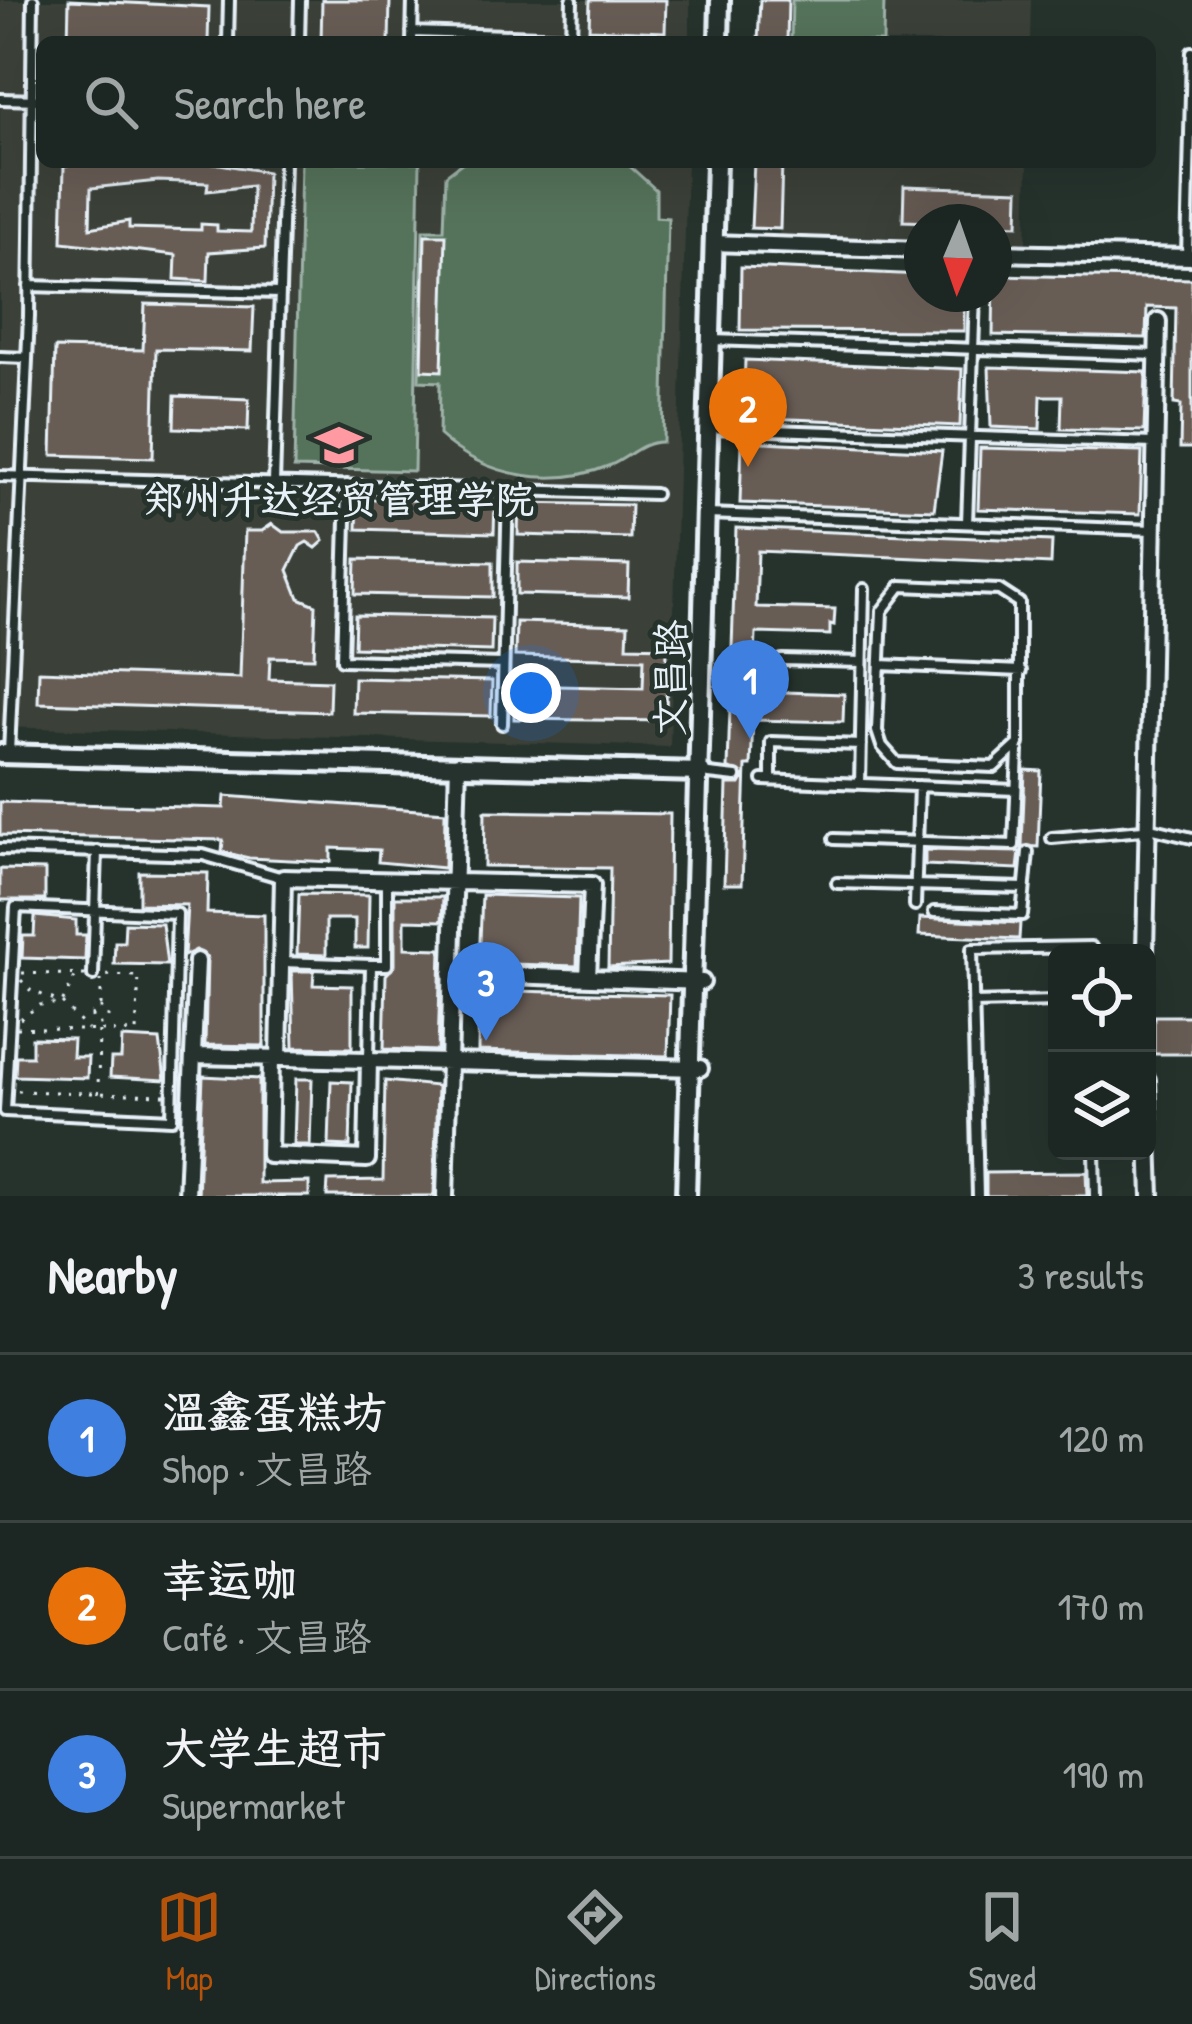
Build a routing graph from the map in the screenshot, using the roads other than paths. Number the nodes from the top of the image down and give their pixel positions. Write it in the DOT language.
graph roads {
  1 [pos="33,0"];
  2 [pos="229,0"];
  3 [pos="300,0"];
  4 [pos="413,0"];
  5 [pos="572,0"];
  6 [pos="720,0"];
  7 [pos="228,36"];
  8 [pos="298,36"];
  9 [pos="412,36"];
  10 [pos="571,36"];
  11 [pos="719,36"];
  12 [pos="1192,52"];
  13 [pos="36,75"];
  14 [pos="0,99"];
  15 [pos="36,100"];
  16 [pos="36,123"];
  17 [pos="284,168"];
  18 [pos="716,168"];
  19 [pos="713,243"];
  20 [pos="904,249"];
  21 [pos="1012,253"];
  22 [pos="1189,257"];
  23 [pos="29,286"];
  24 [pos="280,293"];
  25 [pos="975,312"];
  26 [pos="1158,321"];
  27 [pos="712,340"];
  28 [pos="974,349"];
  29 [pos="1157,355"];
  30 [pos="0,357"];
  31 [pos="27,358"];
  32 [pos="709,428"];
  33 [pos="970,436"];
  34 [pos="1156,443"];
  35 [pos="0,476"];
  36 [pos="22,477"];
  37 [pos="274,483"];
  38 [pos="347,485"];
  39 [pos="508,490"];
  40 [pos="655,494"];
  41 [pos="707,514"];
  42 [pos="967,523"];
  43 [pos="1154,530"];
  44 [pos="863,589"];
  45 [pos="782,660"];
  46 [pos="862,662"];
  47 [pos="503,664"];
  48 [pos="880,665"];
  49 [pos="1021,671"];
  50 [pos="502,724"];
  51 [pos="1019,744"];
  52 [pos="861,745"];
  53 [pos="4,754"];
  54 [pos="458,764"];
  55 [pos="705,773"];
  56 [pos="736,777"];
  57 [pos="860,784"];
  58 [pos="919,786"];
  59 [pos="1016,790"];
  60 [pos="1144,830"];
  61 [pos="1052,838"];
  62 [pos="1192,838"];
  63 [pos="834,839"];
  64 [pos="917,842"];
  65 [pos="0,849"];
  66 [pos="97,850"];
  67 [pos="1028,852"];
  68 [pos="283,878"];
  69 [pos="387,880"];
  70 [pos="455,882"];
  71 [pos="837,883"];
  72 [pos="916,884"];
  73 [pos="1024,888"];
  74 [pos="915,904"];
  75 [pos="95,910"];
  76 [pos="934,912"];
  77 [pos="1145,944"];
  78 [pos="1048,948"];
  79 [pos="196,961"];
  80 [pos="282,962"];
  81 [pos="371,965"];
  82 [pos="451,973"];
  83 [pos="98,975"];
  84 [pos="588,978"];
  85 [pos="699,982"];
  86 [pos="1048,1001"];
  87 [pos="974,1003"];
  88 [pos="195,1056"];
  89 [pos="275,1058"];
  90 [pos="369,1060"];
  91 [pos="450,1061"];
  92 [pos="696,1068"];
  93 [pos="1094,1160"];
  94 [pos="1150,1160"];
  95 [pos="187,1196"];
  96 [pos="445,1196"];
  97 [pos="686,1196"];
  98 [pos="978,1196"];
  99 [pos="1095,1196"];
  100 [pos="1151,1196"];
  1 -- 13 [label="lane"];
  2 -- 7 [label="lane"];
  3 -- 8 [label="lane"];
  4 -- 9 [label="lane"];
  5 -- 10 [label="lane"];
  6 -- 11 [label="street"];
  12 -- 22 [label="lane"];
  14 -- 15 [label="lane"];
  16 -- 23 [label="lane"];
  17 -- 24 [label="lane"];
  18 -- 19 [label="street, 文昌路"];
  19 -- 20 [label="street"];
  19 -- 27 [label="street, 文昌路"];
  21 -- 22 [label="street"];
  23 -- 24 [label="lane"];
  23 -- 31 [label="lane"];
  24 -- 37 [label="lane"];
  25 -- 28 [label="lane"];
  26 -- 29 [label="street"];
  27 -- 28 [label="lane"];
  27 -- 32 [label="street, 文昌路"];
  28 -- 29 [label="lane"];
  28 -- 33 [label="lane"];
  29 -- 34 [label="street"];
  30 -- 31 [label="lane"];
  31 -- 36 [label="lane"];
  32 -- 33 [label="lane"];
  32 -- 41 [label="street, 文昌路"];
  33 -- 34 [label="lane"];
  33 -- 42 [label="lane"];
  34 -- 43 [label="street"];
  35 -- 36 [label="lane"];
  36 -- 37 [label="lane"];
  36 -- 53 [label="lane"];
  37 -- 38 [label="lane"];
  38 -- 39 [label="lane"];
  38 -- 47 [label="lane"];
  39 -- 40 [label="lane"];
  39 -- 47 [label="lane"];
  41 -- 42 [label="lane"];
  41 -- 55 [label="street, 文昌路"];
  42 -- 43 [label="lane"];
  43 -- 60 [label="street"];
  44 -- 46 [label="lane"];
  45 -- 46 [label="lane"];
  46 -- 52 [label="lane"];
  47 -- 50 [label="lane"];
  48 -- 49 [label="lane"];
  48 -- 49 [label="lane"];
  48 -- 51 [label="lane"];
  49 -- 51 [label="lane"];
  51 -- 59 [label="lane"];
  52 -- 57 [label="lane"];
  52 -- 57 [label="lane"];
  53 -- 54 [label="street"];
  54 -- 55 [label="street"];
  54 -- 70 [label="street"];
  55 -- 56 [label="lane"];
  55 -- 85 [label="street, 文昌路"];
  57 -- 58 [label="lane"];
  58 -- 59 [label="lane"];
  58 -- 64 [label="lane"];
  59 -- 64 [label="lane"];
  60 -- 61 [label="lane"];
  60 -- 62 [label="lane"];
  60 -- 77 [label="street"];
  63 -- 64 [label="lane"];
  64 -- 72 [label="lane"];
  65 -- 66 [label="lane"];
  66 -- 68 [label="lane"];
  66 -- 75 [label="lane"];
  67 -- 73 [label="lane"];
  68 -- 69 [label="street"];
  68 -- 80 [label="street"];
  69 -- 70 [label="street"];
  69 -- 81 [label="lane"];
  70 -- 82 [label="street"];
  70 -- 84 [label="street"];
  71 -- 72 [label="lane"];
  72 -- 73 [label="lane"];
  72 -- 74 [label="lane"];
  73 -- 76 [label="lane"];
  75 -- 75 [label="lane"];
  75 -- 83 [label="lane"];
  78 -- 87 [label="lane"];
  79 -- 88 [label="street"];
  80 -- 81 [label="lane"];
  80 -- 89 [label="street"];
  81 -- 90 [label="lane"];
  82 -- 84 [label="street"];
  82 -- 91 [label="street"];
  84 -- 85 [label="street"];
  85 -- 92 [label="street, 文昌路"];
  86 -- 87 [label="lane"];
  87 -- 98 [label="lane"];
  88 -- 89 [label="street"];
  88 -- 95 [label="street"];
  89 -- 90 [label="street"];
  89 -- 90 [label="street"];
  90 -- 91 [label="street"];
  91 -- 92 [label="street"];
  91 -- 96 [label="street"];
  92 -- 97 [label="street, 文昌路"];
  93 -- 99 [label="lane"];
  94 -- 100 [label="street"];
}
